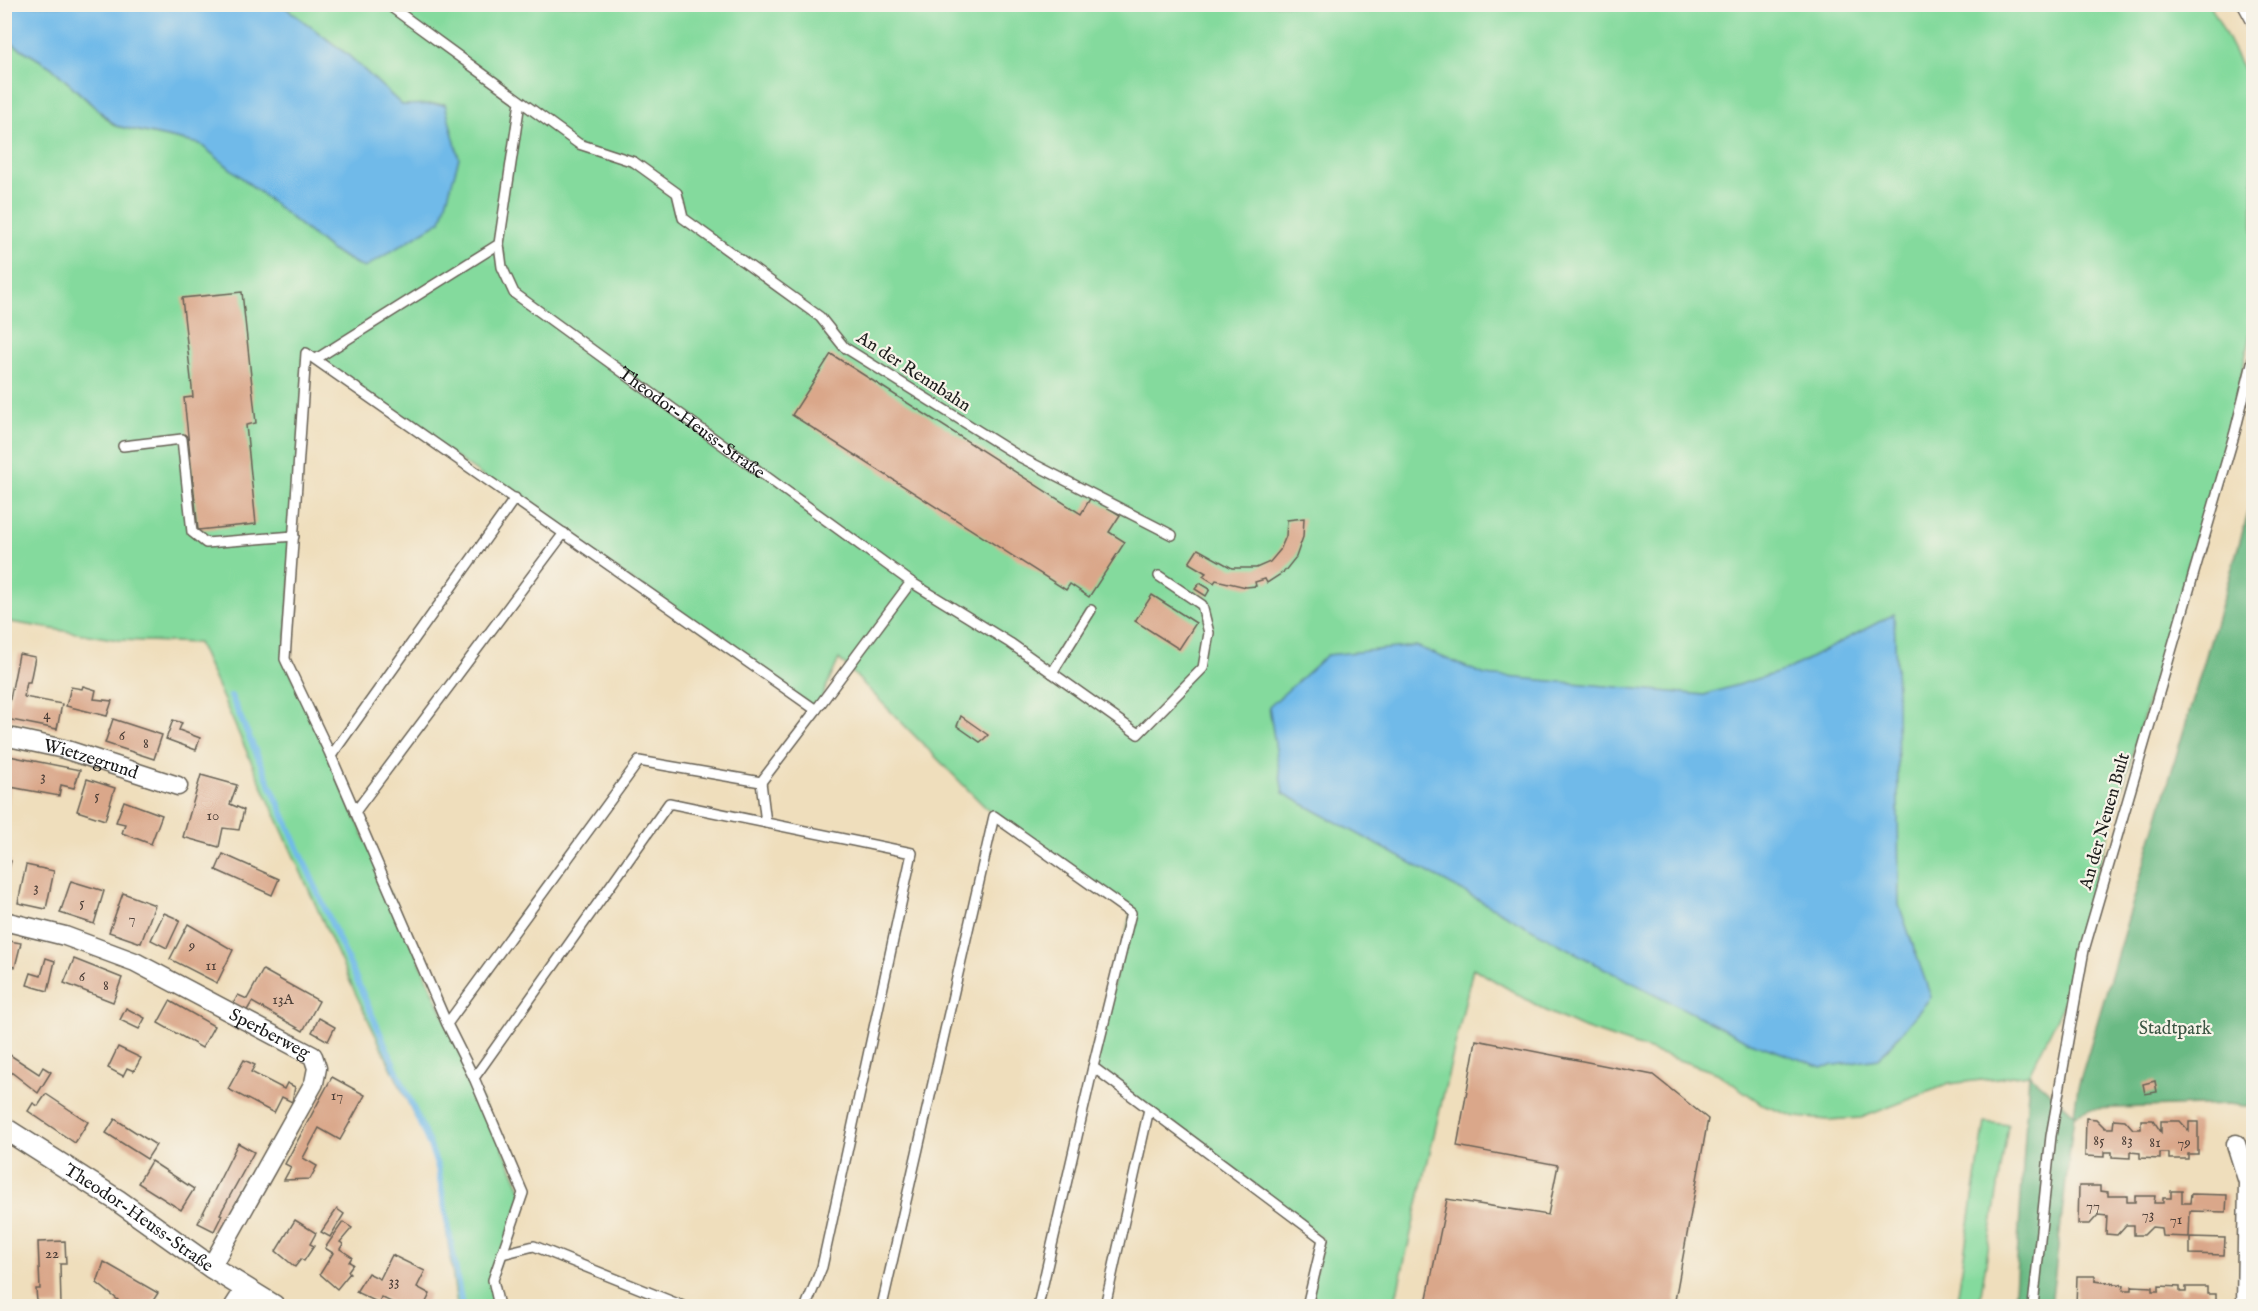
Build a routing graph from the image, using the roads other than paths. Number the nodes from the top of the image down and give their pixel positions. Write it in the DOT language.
graph roads {
  1 [pos="387,4"];
  2 [pos="2242,4"];
  3 [pos="2253,26"];
  4 [pos="520,102"];
  5 [pos="499,244"];
  6 [pos="2253,355"];
  7 [pos="316,359"];
  8 [pos="123,446"];
  9 [pos="515,498"];
  10 [pos="564,533"];
  11 [pos="1172,535"];
  12 [pos="294,536"];
  13 [pos="1159,576"];
  14 [pos="911,582"];
  15 [pos="1091,610"];
  16 [pos="1053,673"];
  17 [pos="816,710"];
  18 [pos="4,736"];
  19 [pos="331,756"];
  20 [pos="761,782"];
  21 [pos="178,786"];
  22 [pos="355,812"];
  23 [pos="766,823"];
  24 [pos="4,921"];
  25 [pos="447,1024"];
  26 [pos="1093,1067"];
  27 [pos="474,1078"];
  28 [pos="1149,1109"];
  29 [pos="4,1128"];
  30 [pos="2236,1144"];
  31 [pos="502,1254"];
  32 [pos="211,1267"];
  33 [pos="240,1298"];
  34 [pos="274,1306"];
  35 [pos="500,1306"];
  36 [pos="683,1306"];
  37 [pos="806,1306"];
  38 [pos="882,1306"];
  39 [pos="1038,1306"];
  40 [pos="1105,1306"];
  41 [pos="1308,1306"];
  42 [pos="2033,1306"];
  43 [pos="2246,1306"];
  1 -- 4 [label="lane, An der Rennbahn"];
  2 -- 3 [label="lane"];
  4 -- 5 [label="lane, Theodor-Heuss-Straße"];
  4 -- 11 [label="lane, An der Rennbahn"];
  5 -- 7 [label="lane"];
  5 -- 14 [label="lane, Theodor-Heuss-Straße"];
  6 -- 42 [label="lane, An der Neuen Bult"];
  7 -- 9 [label="lane"];
  7 -- 12 [label="lane"];
  8 -- 12 [label="lane"];
  9 -- 10 [label="lane"];
  9 -- 19 [label="lane"];
  10 -- 17 [label="lane"];
  10 -- 22 [label="lane"];
  12 -- 19 [label="lane"];
  13 -- 16 [label="lane, Theodor-Heuss-Straße"];
  14 -- 16 [label="lane, Theodor-Heuss-Straße"];
  14 -- 17 [label="lane"];
  15 -- 16 [label="lane"];
  17 -- 20 [label="lane"];
  18 -- 21 [label="street, Wietzegrund"];
  19 -- 22 [label="lane"];
  20 -- 23 [label="lane"];
  20 -- 25 [label="lane"];
  22 -- 25 [label="lane"];
  23 -- 27 [label="lane"];
  23 -- 37 [label="lane"];
  24 -- 32 [label="street, Sperberweg"];
  25 -- 27 [label="lane"];
  26 -- 28 [label="lane"];
  26 -- 38 [label="lane"];
  26 -- 39 [label="lane"];
  27 -- 31 [label="lane"];
  28 -- 40 [label="lane"];
  28 -- 41 [label="lane"];
  29 -- 32 [label="street, Theodor-Heuss-Straße"];
  30 -- 43 [label="street"];
  31 -- 35 [label="lane"];
  31 -- 36 [label="lane"];
  32 -- 33 [label="street, Theodor-Heuss-Straße"];
  33 -- 34 [label="street, Theodor-Heuss-Straße"];
}
